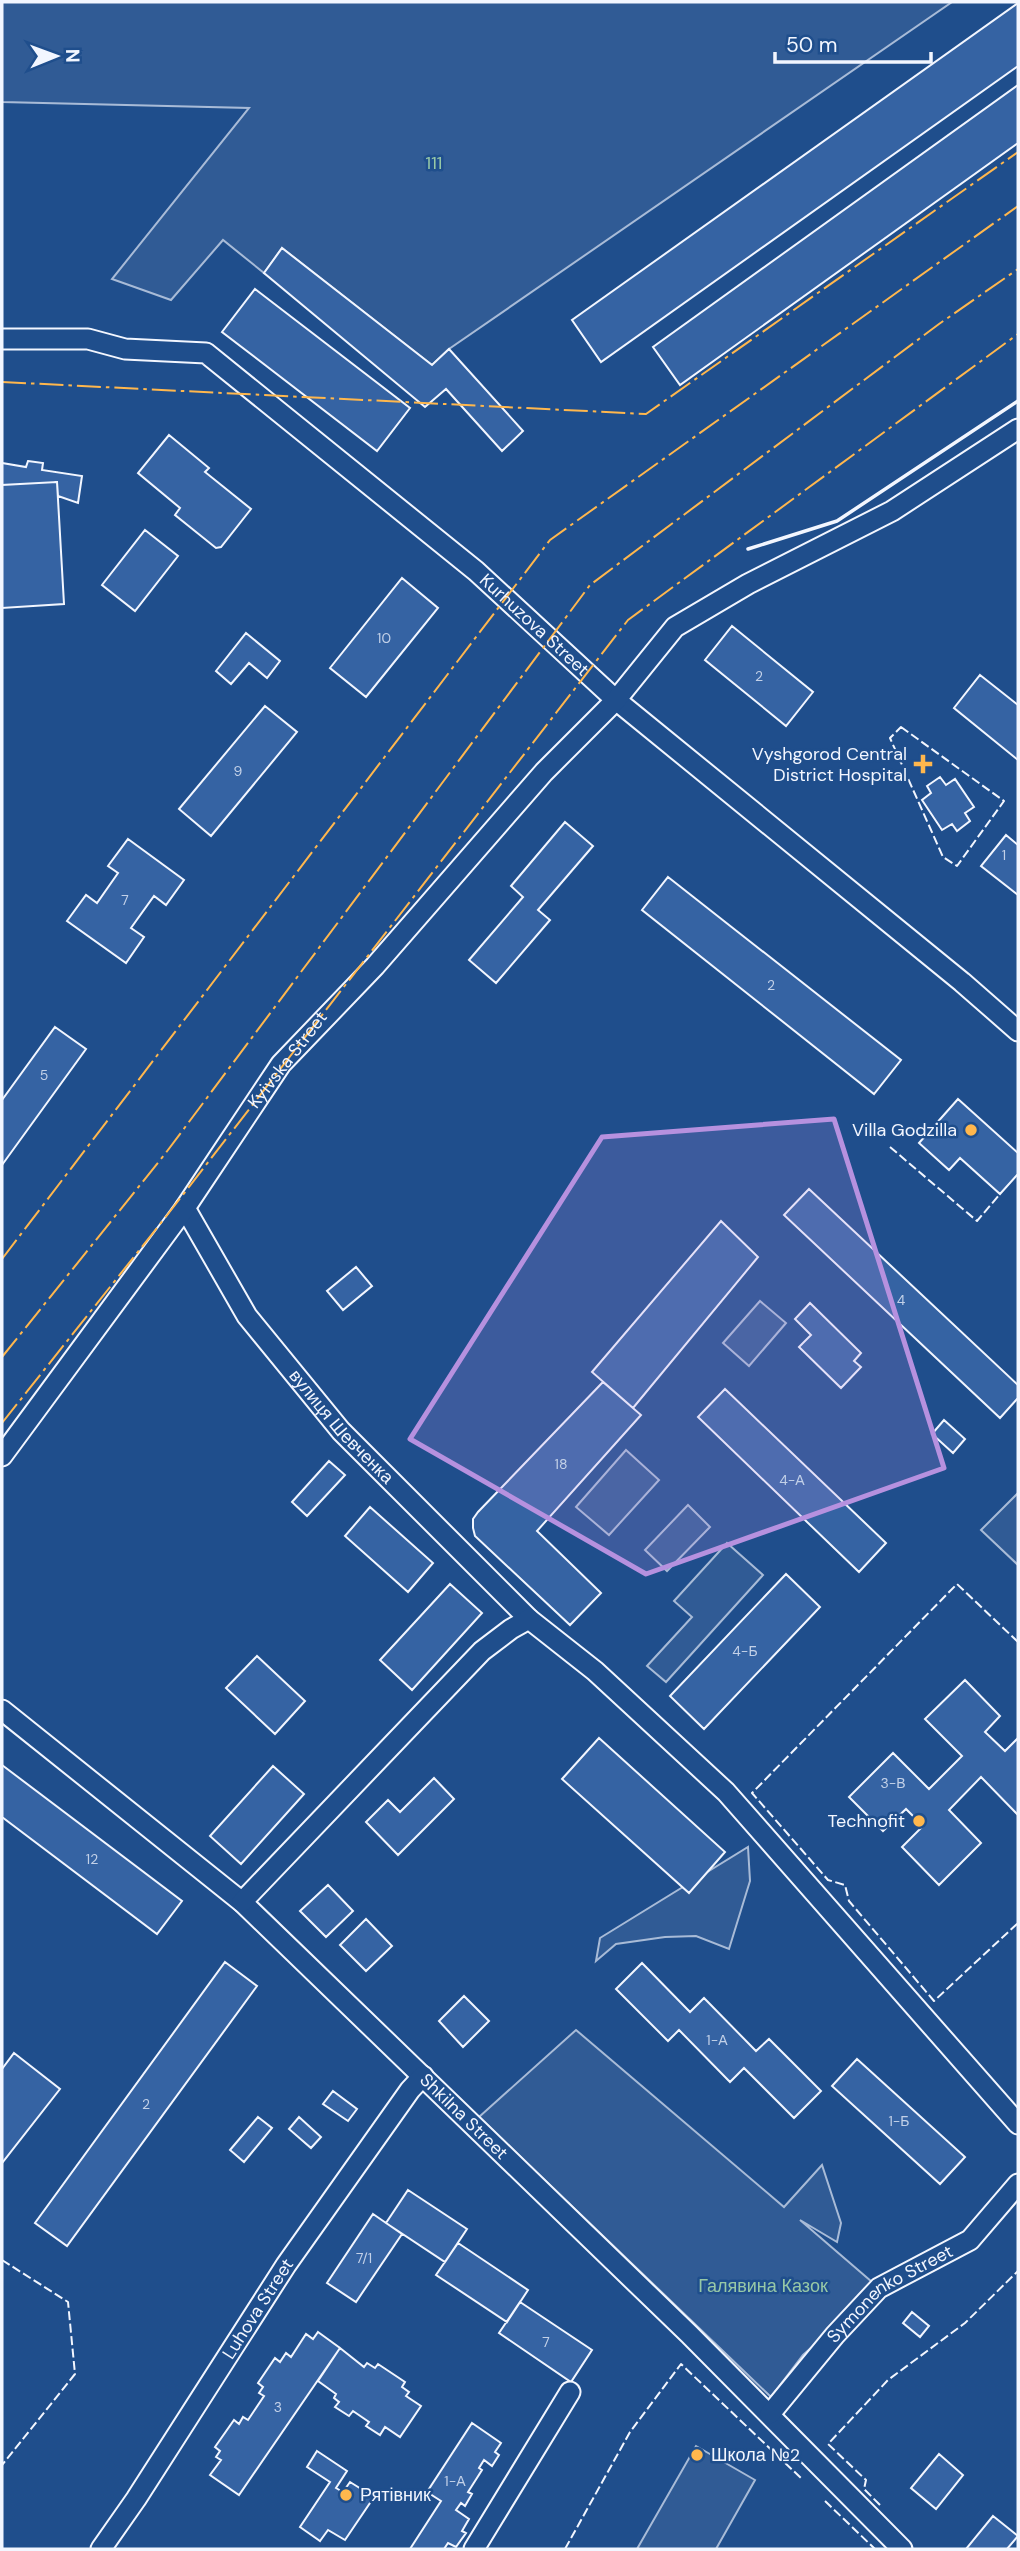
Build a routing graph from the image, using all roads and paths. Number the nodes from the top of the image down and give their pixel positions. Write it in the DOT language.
graph roads {
  1 [pos="2,339"];
  2 [pos="1018,429"];
  3 [pos="616,700"];
  4 [pos="1018,1031"];
  5 [pos="185,1208"];
  6 [pos="2,1456"];
  7 [pos="529,1619"];
  8 [pos="2,1710"];
  9 [pos="242,1902"];
  10 [pos="423,2076"];
  11 [pos="1018,2124"];
  12 [pos="1018,2184"];
  13 [pos="570,2392"];
  14 [pos="771,2414"];
  15 [pos="101,2549"];
  16 [pos="474,2549"];
  17 [pos="902,2549"];
  1 -- 3 [label="street, Kurhuzova Street"];
  2 -- 3 [label="street, Kyivska Street"];
  3 -- 4 [label="street, Kurhuzova Street"];
  3 -- 5 [label="street, Kyivska Street"];
  5 -- 6 [label="street, Kyivska Street"];
  5 -- 7 [label="street, вулиця Шевченка"];
  7 -- 9 [label="street"];
  7 -- 11 [label="street, вулиця Шевченка"];
  8 -- 9 [label="street, Shkilna Street"];
  9 -- 10 [label="street, Shkilna Street"];
  10 -- 14 [label="street, Shkilna Street"];
  10 -- 15 [label="street, Luhova Street"];
  12 -- 14 [label="street, Symonenko Street"];
  13 -- 16 [label="street"];
  14 -- 17 [label="street, Shkilna Street"];
}
